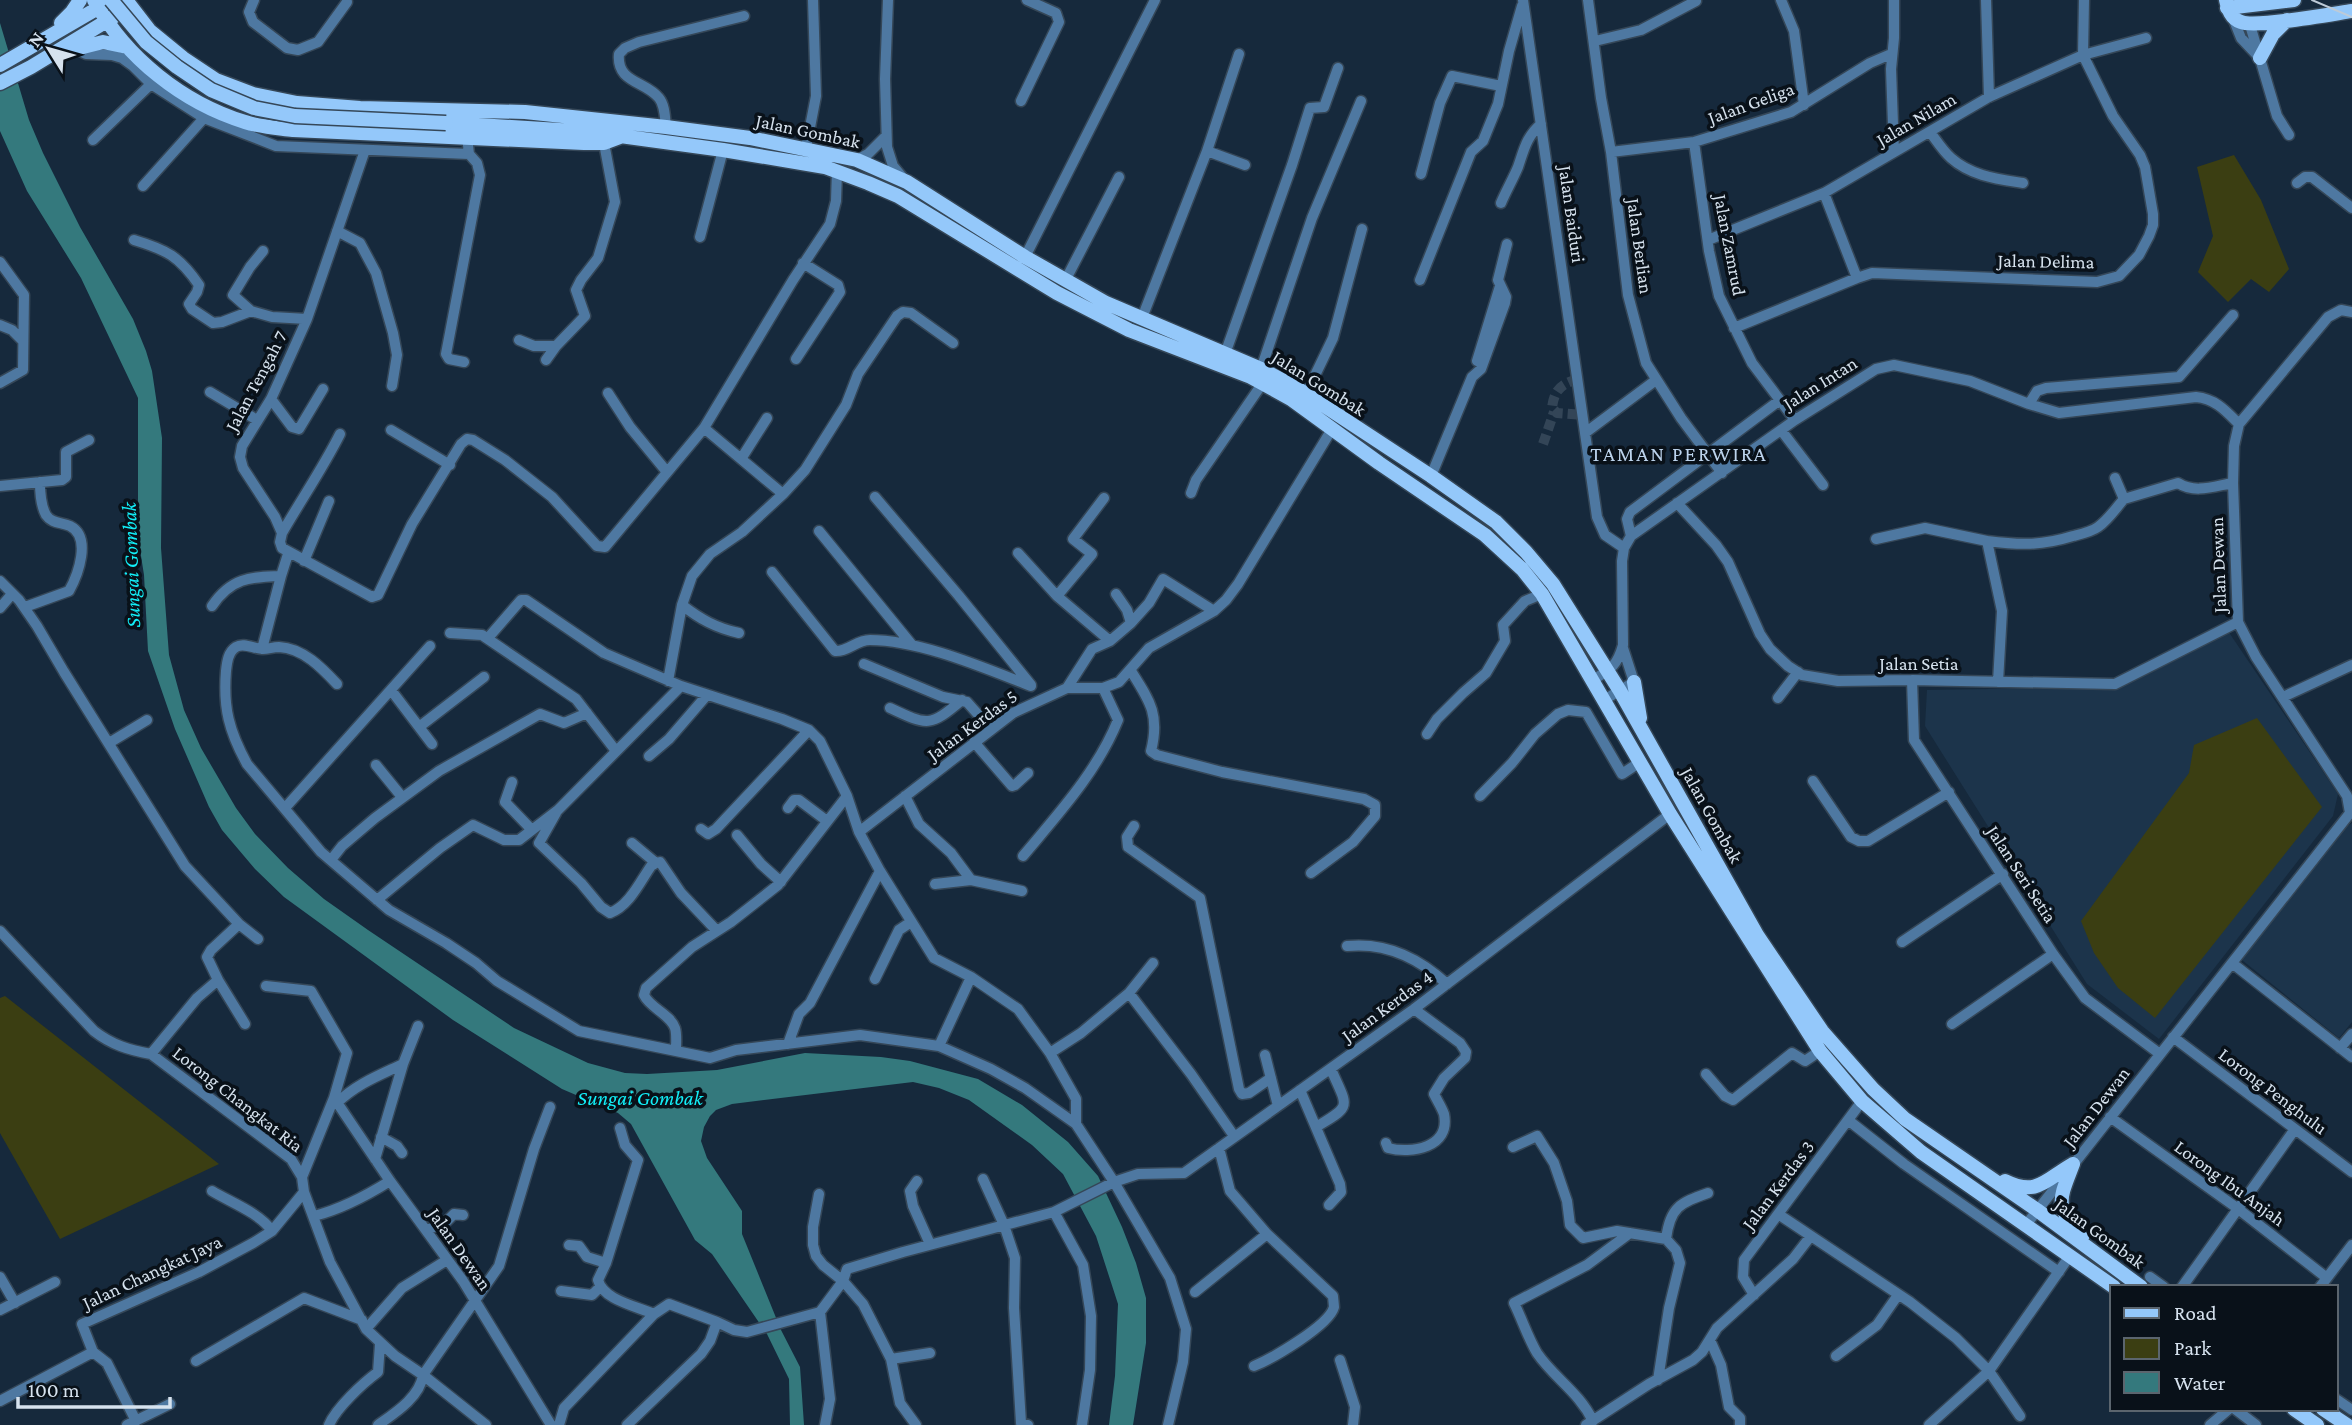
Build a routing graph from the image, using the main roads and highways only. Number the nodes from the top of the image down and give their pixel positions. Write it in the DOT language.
graph roads {
  1 [pos="80,0"];
  2 [pos="2286,0"];
  3 [pos="104,2"];
  4 [pos="129,3"];
  5 [pos="2246,3"];
  6 [pos="2229,9"];
  7 [pos="2352,11"];
  8 [pos="2287,20"];
  9 [pos="107,21"];
  10 [pos="2250,24"];
  11 [pos="150,31"];
  12 [pos="52,36"];
  13 [pos="127,47"];
  14 [pos="57,51"];
  15 [pos="2260,58"];
  16 [pos="0,65"];
  17 [pos="0,83"];
  18 [pos="622,136"];
  19 [pos="1262,376"];
  20 [pos="1634,682"];
  21 [pos="1642,730"];
  22 [pos="1972,1166"];
  23 [pos="2096,1256"];
  24 [pos="2146,1282"];
  25 [pos="2111,1285"];
  26 [pos="2297,1411"];
  27 [pos="2326,1411"];
  28 [pos="2317,1425"];
  29 [pos="2347,1425"];
  1 -- 12 [label="main road"];
  2 -- 5 [label="main road"];
  3 -- 9 [label="main road"];
  3 -- 12 [label="main road"];
  3 -- 18 [label="main road, Jalan Gombak, bridge"];
  4 -- 9 [label="main road"];
  4 -- 11 [label="main road, Jalan Gombak"];
  5 -- 6 [label="main road"];
  5 -- 10 [label="main road"];
  6 -- 10 [label="main road"];
  7 -- 8 [label="main road"];
  8 -- 10 [label="main road"];
  8 -- 15 [label="main road"];
  9 -- 13 [label="main road"];
  9 -- 14 [label="main road"];
  11 -- 13 [label="main road"];
  11 -- 19 [label="main road, Jalan Gombak"];
  12 -- 16 [label="main road"];
  13 -- 14 [label="main road"];
  13 -- 18 [label="main road"];
  14 -- 17 [label="main road"];
  18 -- 19 [label="main road, Jalan Gombak"];
  19 -- 21 [label="main road, Jalan Gombak"];
  19 -- 25 [label="main road, Jalan Gombak"];
  20 -- 21 [label="main road"];
  21 -- 22 [label="main road, Jalan Gombak"];
  22 -- 23 [label="main road, Jalan Gombak"];
  22 -- 23 [label="main road"];
  23 -- 24 [label="main road, Jalan Gombak"];
  26 -- 28 [label="main road"];
  27 -- 29 [label="main road"];
}
